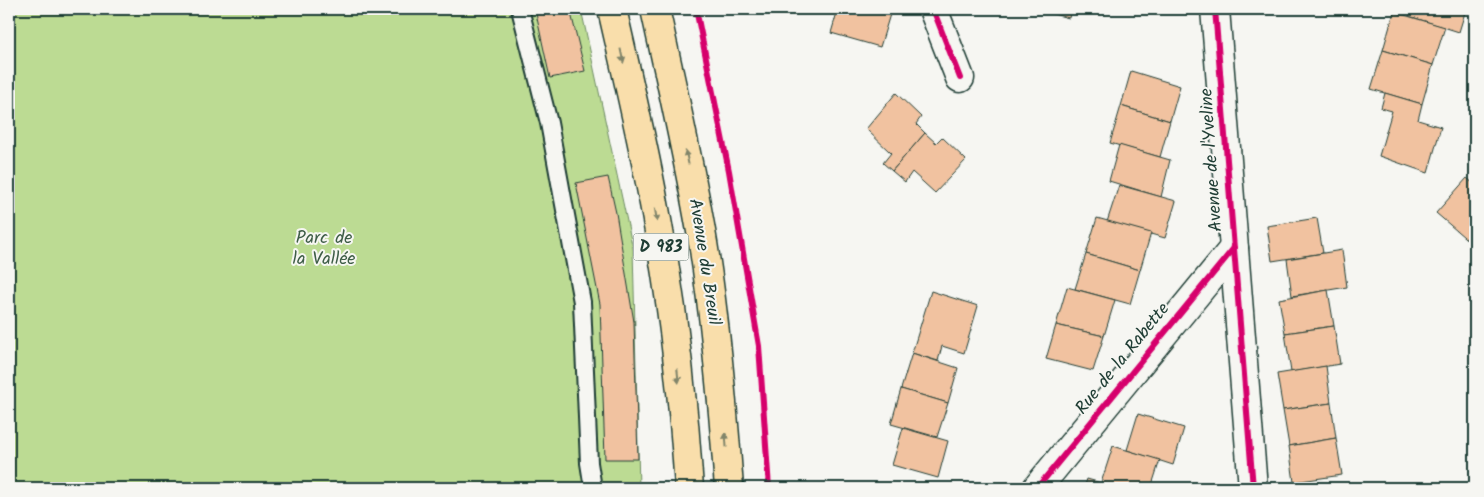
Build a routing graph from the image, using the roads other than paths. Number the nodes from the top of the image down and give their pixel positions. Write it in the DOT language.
graph roads {
  1 [pos="520,9"];
  2 [pos="612,9"];
  3 [pos="655,9"];
  4 [pos="933,9"];
  5 [pos="1215,9"];
  6 [pos="960,78"];
  7 [pos="1234,248"];
  8 [pos="593,488"];
  9 [pos="689,488"];
  10 [pos="729,488"];
  11 [pos="1037,488"];
  12 [pos="1253,488"];
  1 -- 8 [label="lane"];
  2 -- 9 [label="main road, D 983, one-way"];
  10 -- 3 [label="main road, Avenue du Breuil, one-way"];
  4 -- 6 [label="street"];
  5 -- 7 [label="street, Avenue de l'Yveline"];
  7 -- 11 [label="street, Rue de la Rabette"];
  7 -- 12 [label="street, Avenue de l'Yveline"];
}
